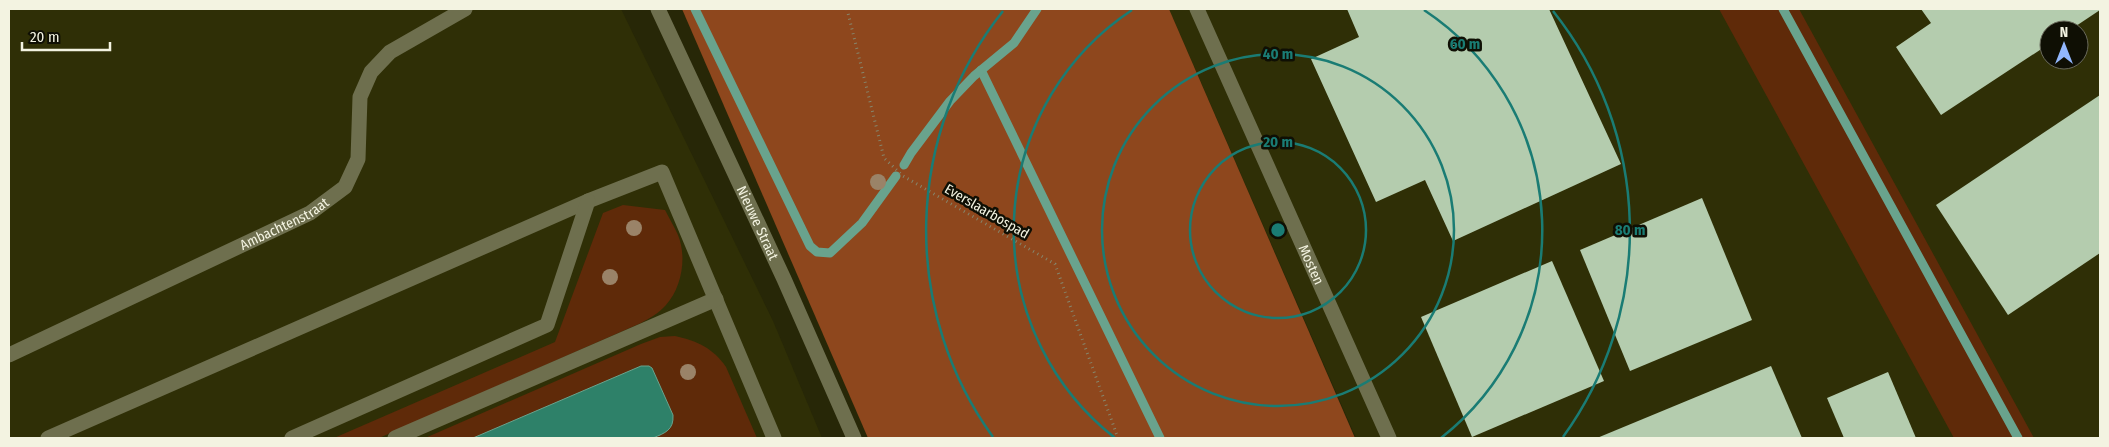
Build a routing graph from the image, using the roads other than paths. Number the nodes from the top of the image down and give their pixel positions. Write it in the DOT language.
graph roads {
  1 [pos="465,9"];
  2 [pos="658,9"];
  3 [pos="1197,9"];
  4 [pos="588,201"];
  5 [pos="716,299"];
  6 [pos="9,356"];
  7 [pos="48,438"];
  8 [pos="292,438"];
  9 [pos="395,438"];
  10 [pos="774,438"];
  11 [pos="854,438"];
  12 [pos="1389,438"];
  1 -- 6 [label="street, Ambachtenstraat"];
  2 -- 11 [label="street, Nieuwe Straat"];
  3 -- 12 [label="street, Mosten"];
  4 -- 5 [label="street"];
  4 -- 7 [label="street"];
  4 -- 8 [label="street"];
  5 -- 9 [label="street"];
  5 -- 10 [label="street"];
}
